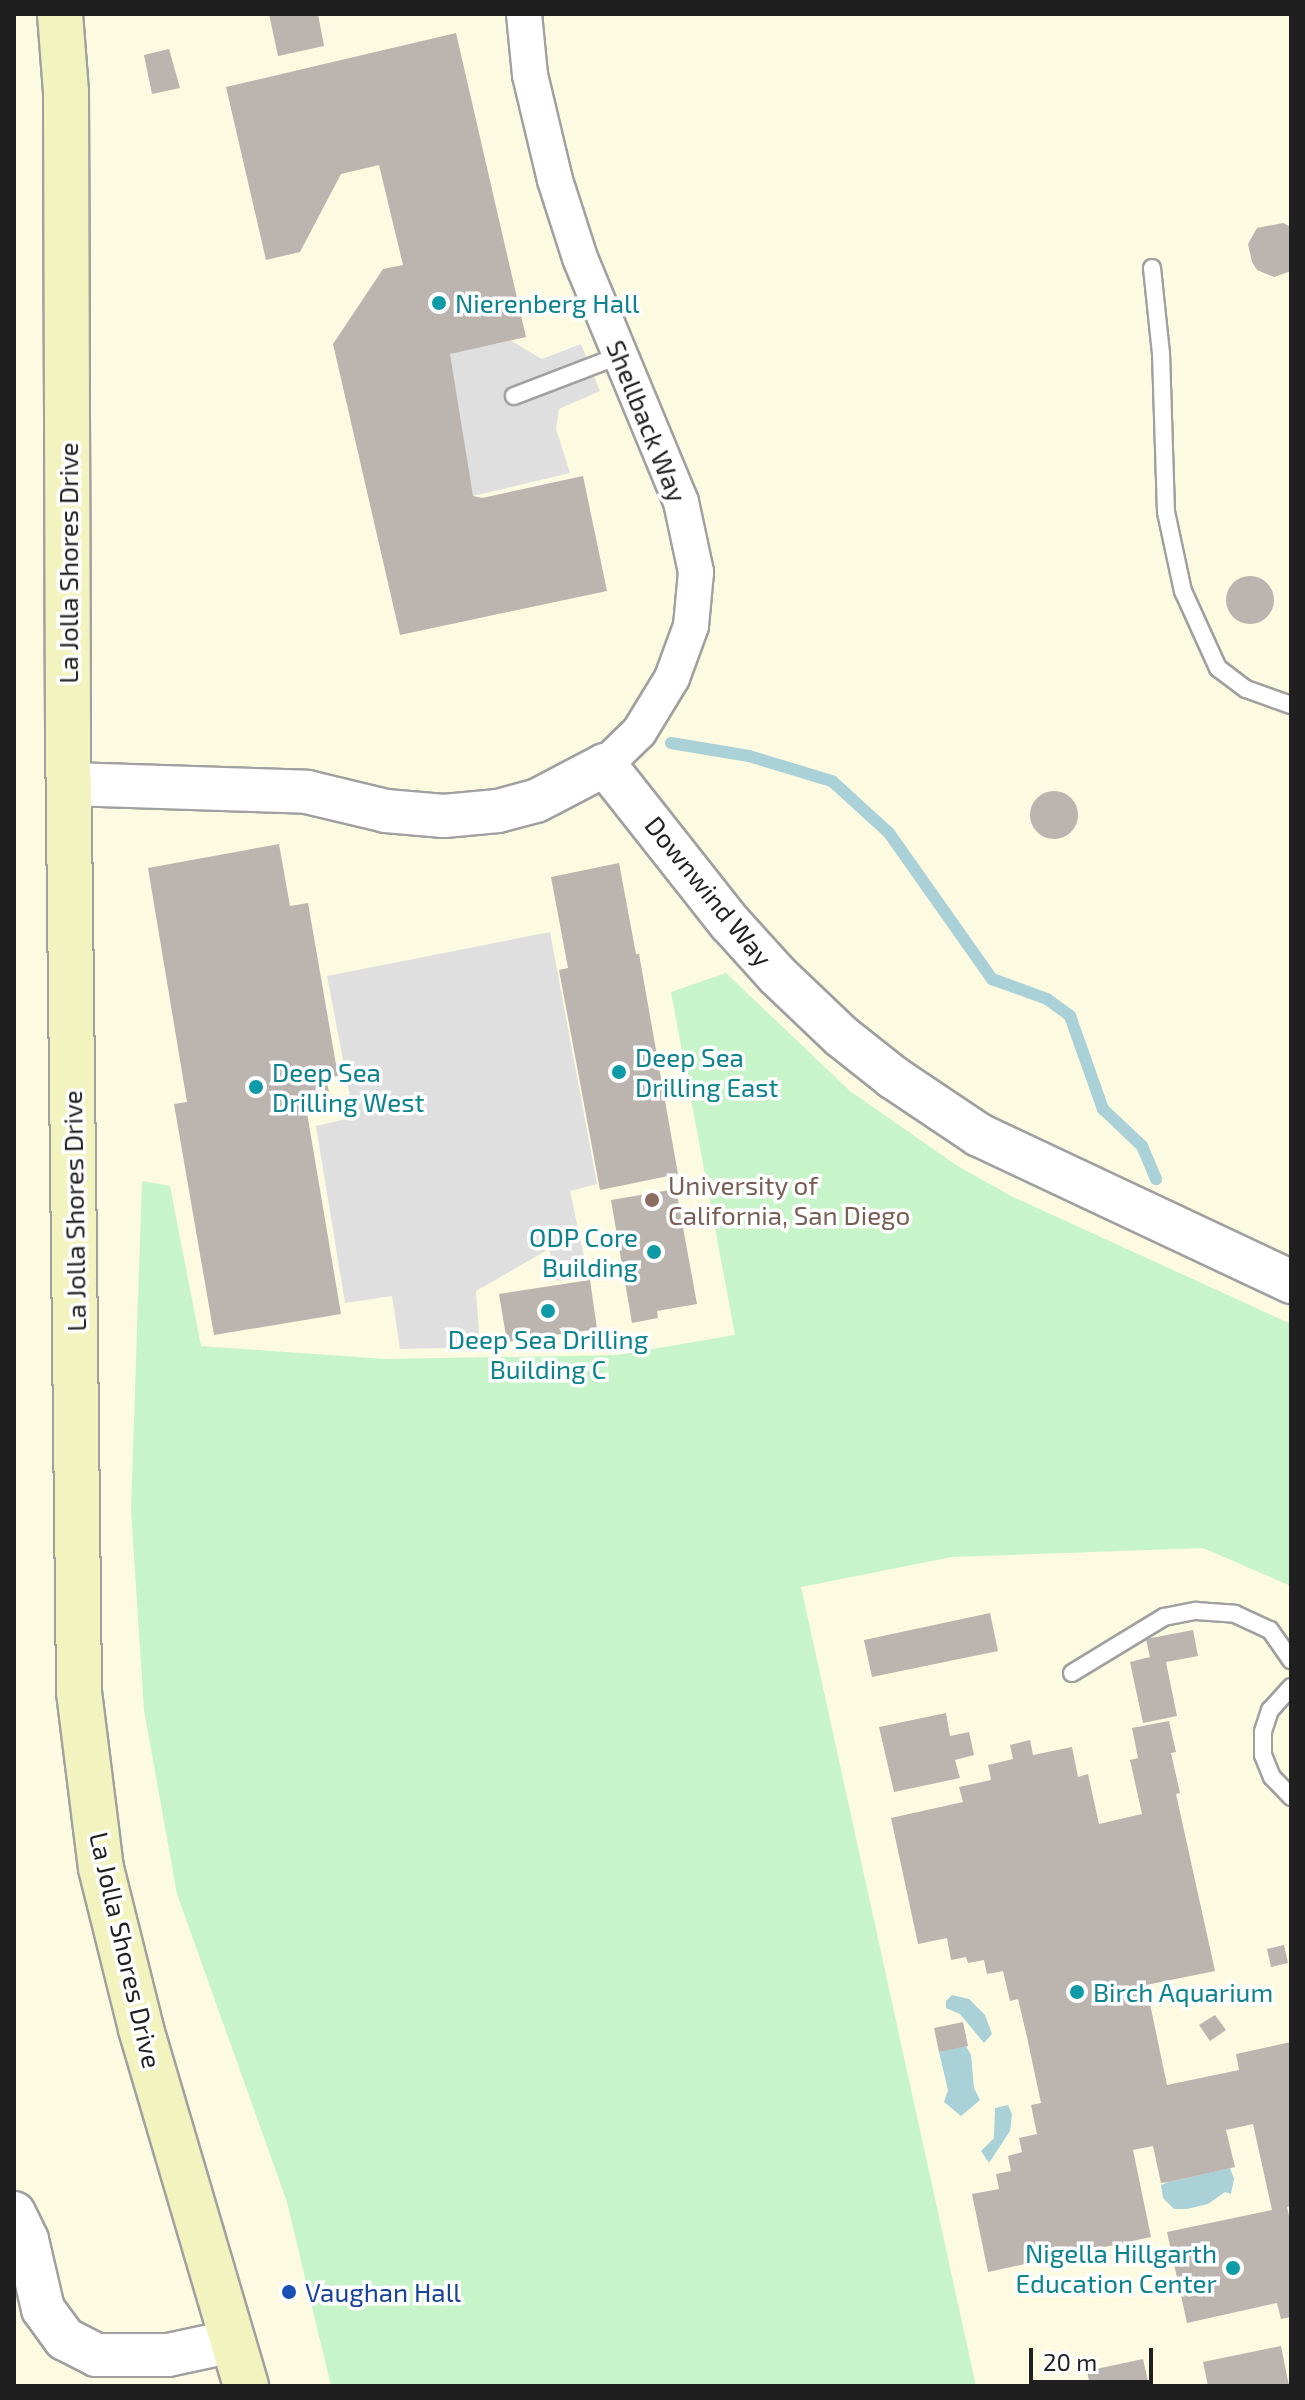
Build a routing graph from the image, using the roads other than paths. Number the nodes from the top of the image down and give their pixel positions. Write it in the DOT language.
graph roads {
  1 [pos="60,14"];
  2 [pos="524,14"];
  3 [pos="1152,268"];
  4 [pos="621,355"];
  5 [pos="514,396"];
  6 [pos="1291,705"];
  7 [pos="605,765"];
  8 [pos="70,784"];
  9 [pos="1291,1282"];
  10 [pos="1291,1660"];
  11 [pos="1072,1673"];
  12 [pos="1291,1687"];
  13 [pos="1291,1797"];
  14 [pos="14,2213"];
  15 [pos="234,2341"];
  16 [pos="246,2386"];
  1 -- 8 [label="main road, La Jolla Shores Drive"];
  2 -- 4 [label="street, Shellback Way"];
  3 -- 6 [label="lane"];
  4 -- 5 [label="lane"];
  4 -- 7 [label="street, Shellback Way"];
  7 -- 8 [label="street"];
  7 -- 9 [label="street, Downwind Way"];
  8 -- 15 [label="main road, La Jolla Shores Drive"];
  10 -- 11 [label="lane"];
  12 -- 13 [label="lane"];
  14 -- 15 [label="street"];
  15 -- 16 [label="main road, La Jolla Shores Drive"];
}
